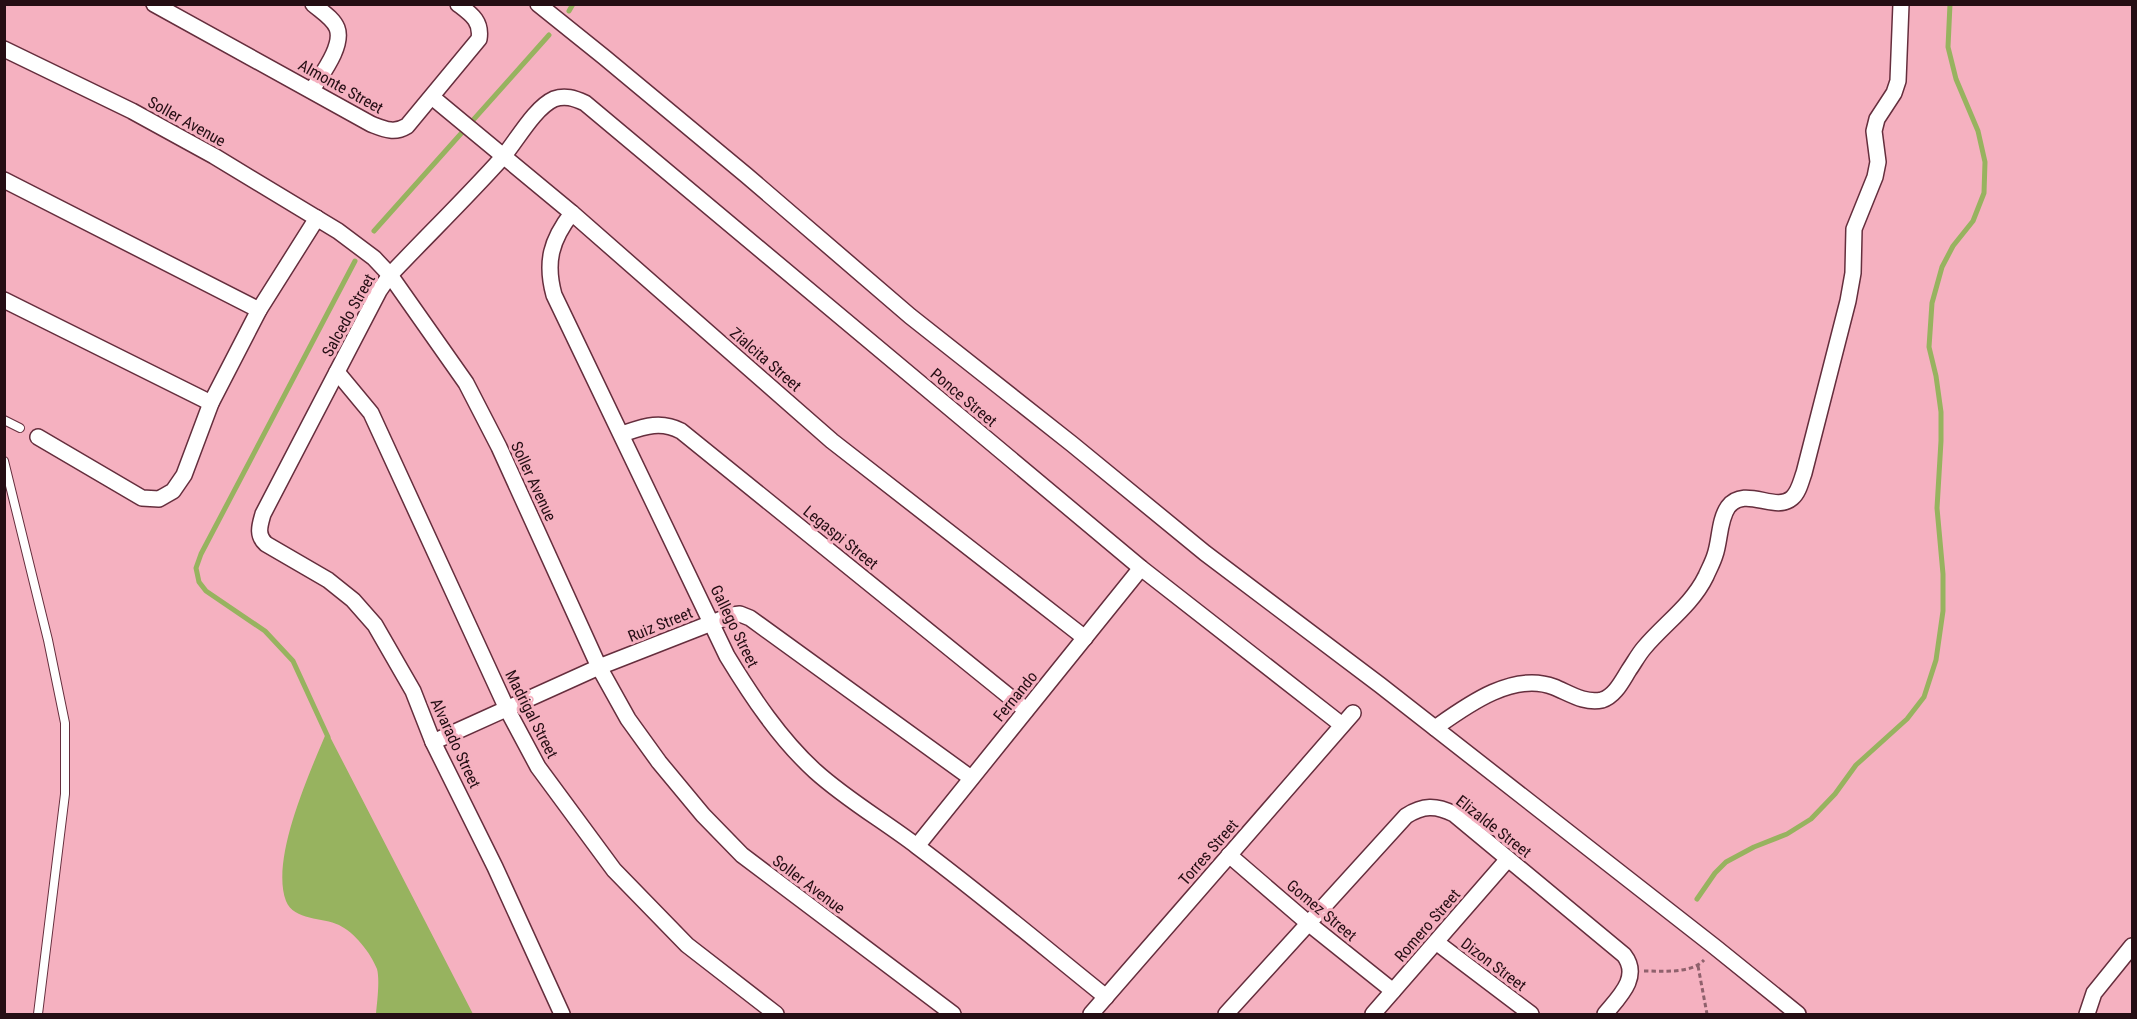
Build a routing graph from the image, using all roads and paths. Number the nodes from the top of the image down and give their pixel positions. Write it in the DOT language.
graph roads {
  1 [pos="312,4"];
  2 [pos="458,4"];
  3 [pos="538,4"];
  4 [pos="1901,4"];
  5 [pos="158,6"];
  6 [pos="4,49"];
  7 [pos="312,90"];
  8 [pos="432,97"];
  9 [pos="564,97"];
  10 [pos="503,157"];
  11 [pos="4,180"];
  12 [pos="572,213"];
  13 [pos="317,218"];
  14 [pos="390,275"];
  15 [pos="4,300"];
  16 [pos="259,310"];
  17 [pos="337,372"];
  18 [pos="211,404"];
  19 [pos="4,420"];
  20 [pos="20,428"];
  21 [pos="622,434"];
  22 [pos="38,437"];
  23 [pos="4,461"];
  24 [pos="259,533"];
  25 [pos="1141,568"];
  26 [pos="712,622"];
  27 [pos="1085,638"];
  28 [pos="599,667"];
  29 [pos="507,709"];
  30 [pos="1026,710"];
  31 [pos="1353,713"];
  32 [pos="1342,725"];
  33 [pos="1434,728"];
  34 [pos="434,742"];
  35 [pos="971,778"];
  36 [pos="917,846"];
  37 [pos="1229,855"];
  38 [pos="1508,858"];
  39 [pos="1308,923"];
  40 [pos="1436,942"];
  41 [pos="2133,946"];
  42 [pos="1631,971"];
  43 [pos="1394,991"];
  44 [pos="1106,997"];
  45 [pos="38,1014"];
  46 [pos="562,1014"];
  47 [pos="777,1014"];
  48 [pos="953,1014"];
  49 [pos="1091,1014"];
  50 [pos="1226,1014"];
  51 [pos="1373,1014"];
  52 [pos="1531,1014"];
  53 [pos="1605,1014"];
  54 [pos="1707,1014"];
  55 [pos="1798,1014"];
  56 [pos="2087,1014"];
  1 -- 7 [label="street"];
  2 -- 8 [label="street, Almonte Street"];
  3 -- 33 [label="street"];
  4 -- 33 [label="street"];
  5 -- 7 [label="street, Almonte Street"];
  6 -- 13 [label="street, Soller Avenue"];
  7 -- 8 [label="street, Almonte Street"];
  8 -- 10 [label="street, Zialcita Street"];
  9 -- 10 [label="street, Salcedo Street"];
  9 -- 25 [label="street, Ponce Street"];
  10 -- 12 [label="street, Zialcita Street"];
  10 -- 14 [label="street, Salcedo Street"];
  11 -- 16 [label="street"];
  12 -- 21 [label="street, Gallego Street"];
  12 -- 27 [label="street, Zialcita Street"];
  13 -- 14 [label="street, Soller Avenue"];
  13 -- 16 [label="street"];
  14 -- 17 [label="street, Salcedo Street"];
  14 -- 28 [label="street, Soller Avenue"];
  15 -- 18 [label="street"];
  16 -- 18 [label="street"];
  17 -- 24 [label="street, Salcedo Street"];
  17 -- 29 [label="street, Madrigal Street"];
  18 -- 22 [label="street"];
  19 -- 20 [label="lane"];
  21 -- 26 [label="street, Gallego Street"];
  21 -- 30 [label="street, Legaspi Street"];
  23 -- 45 [label="lane"];
  24 -- 34 [label="street, Alvarado Street"];
  25 -- 27 [label="street, Fernando"];
  25 -- 32 [label="street, Ponce Street"];
  26 -- 28 [label="street, Ruiz Street"];
  26 -- 35 [label="street, Ruiz Street"];
  26 -- 36 [label="street, Gallego Street"];
  27 -- 30 [label="street, Fernando"];
  28 -- 29 [label="street, Ruiz Street"];
  28 -- 48 [label="street, Soller Avenue"];
  29 -- 34 [label="street, Ruiz Street"];
  29 -- 47 [label="street, Madrigal Street"];
  30 -- 35 [label="street, Fernando"];
  31 -- 32 [label="street, Torres Street"];
  32 -- 37 [label="street, Torres Street"];
  33 -- 55 [label="street"];
  34 -- 46 [label="street, Alvarado Street"];
  35 -- 36 [label="street, Fernando"];
  36 -- 44 [label="street, Gallego Street"];
  37 -- 39 [label="street, Gomez Street"];
  37 -- 44 [label="street, Torres Street"];
  38 -- 39 [label="street, Elizalde Street"];
  38 -- 40 [label="street, Romero Street"];
  38 -- 42 [label="street, Elizalde Street"];
  39 -- 43 [label="street, Gomez Street"];
  39 -- 50 [label="street, Elizalde Street"];
  40 -- 43 [label="street, Romero Street"];
  40 -- 52 [label="street, Dizon Street"];
  41 -- 56 [label="street"];
  42 -- 53 [label="street"];
  42 -- 54 [label="path"];
  43 -- 51 [label="street, Romero Street"];
  44 -- 49 [label="street, Torres Street"];
}
